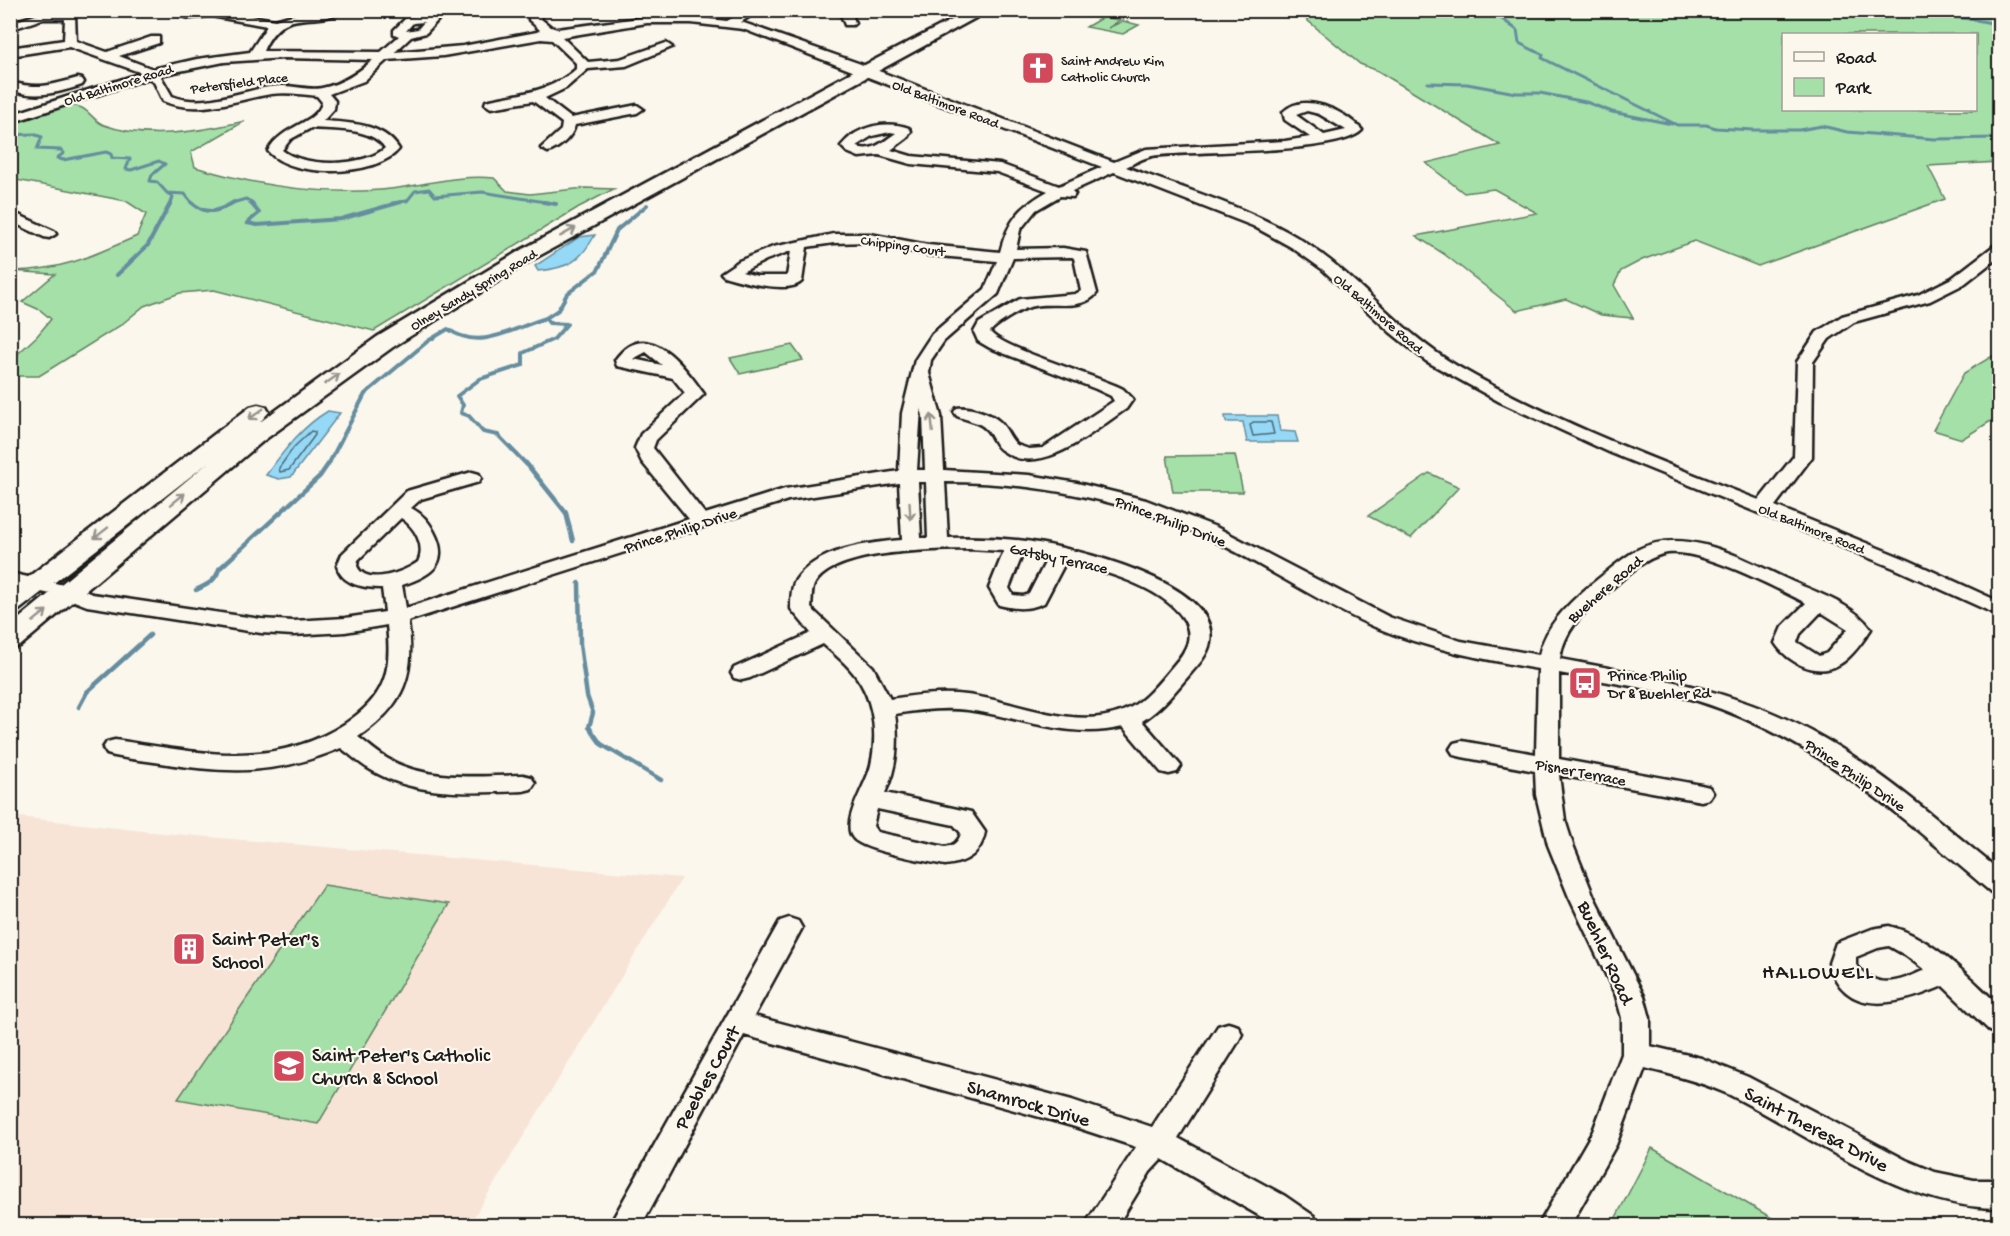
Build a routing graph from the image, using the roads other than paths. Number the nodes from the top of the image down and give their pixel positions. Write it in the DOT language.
graph roads {
  1 [pos="163,10"];
  2 [pos="339,10"];
  3 [pos="536,10"];
  4 [pos="754,10"];
  5 [pos="845,10"];
  6 [pos="962,10"];
  7 [pos="983,10"];
  8 [pos="210,12"];
  9 [pos="310,13"];
  10 [pos="849,23"];
  11 [pos="276,24"];
  12 [pos="727,25"];
  13 [pos="10,27"];
  14 [pos="550,33"];
  15 [pos="407,34"];
  16 [pos="155,40"];
  17 [pos="70,43"];
  18 [pos="666,47"];
  19 [pos="10,52"];
  20 [pos="255,55"];
  21 [pos="106,56"];
  22 [pos="384,56"];
  23 [pos="129,65"];
  24 [pos="582,66"];
  25 [pos="859,69"];
  26 [pos="109,71"];
  27 [pos="149,73"];
  28 [pos="88,78"];
  29 [pos="10,86"];
  30 [pos="321,93"];
  31 [pos="536,97"];
  32 [pos="491,104"];
  33 [pos="637,109"];
  34 [pos="10,119"];
  35 [pos="569,122"];
  36 [pos="310,124"];
  37 [pos="1320,138"];
  38 [pos="548,148"];
  39 [pos="883,150"];
  40 [pos="1121,170"];
  41 [pos="1059,191"];
  42 [pos="1075,197"];
  43 [pos="10,215"];
  44 [pos="49,234"];
  45 [pos="800,245"];
  46 [pos="2000,248"];
  47 [pos="1008,249"];
  48 [pos="959,320"];
  49 [pos="985,326"];
  50 [pos="920,372"];
  51 [pos="678,374"];
  52 [pos="963,412"];
  53 [pos="908,476"];
  54 [pos="936,476"];
  55 [pos="472,478"];
  56 [pos="1763,508"];
  57 [pos="398,510"];
  58 [pos="700,521"];
  59 [pos="938,543"];
  60 [pos="912,545"];
  61 [pos="1016,546"];
  62 [pos="1060,554"];
  63 [pos="23,582"];
  64 [pos="391,582"];
  65 [pos="70,592"];
  66 [pos="1818,603"];
  67 [pos="10,604"];
  68 [pos="2000,610"];
  69 [pos="397,617"];
  70 [pos="826,635"];
  71 [pos="10,640"];
  72 [pos="1549,663"];
  73 [pos="741,673"];
  74 [pos="884,708"];
  75 [pos="1127,718"];
  76 [pos="342,737"];
  77 [pos="115,748"];
  78 [pos="1462,749"];
  79 [pos="1549,765"];
  80 [pos="1169,766"];
  81 [pos="523,783"];
  82 [pos="1701,794"];
  83 [pos="871,799"];
  84 [pos="2000,885"];
  85 [pos="789,928"];
  86 [pos="1946,973"];
  87 [pos="736,1022"];
  88 [pos="2000,1023"];
  89 [pos="1228,1034"];
  90 [pos="1636,1054"];
  91 [pos="1159,1143"];
  92 [pos="2000,1194"];
  93 [pos="624,1226"];
  94 [pos="1099,1226"];
  95 [pos="1304,1226"];
  96 [pos="1553,1226"];
  1 -- 8 [label="street"];
  2 -- 9 [label="street"];
  3 -- 14 [label="street"];
  4 -- 12 [label="street"];
  5 -- 10 [label="street"];
  6 -- 25 [label="main road, Olney Sandy Spring Road"];
  7 -- 25 [label="main road, Olney Sandy Spring Road"];
  8 -- 11 [label="street"];
  9 -- 11 [label="street"];
  11 -- 20 [label="street"];
  12 -- 14 [label="street, Old Baltimore Road"];
  12 -- 25 [label="street, Old Baltimore Road"];
  13 -- 17 [label="street"];
  14 -- 22 [label="street, Old Baltimore Road"];
  14 -- 24 [label="street"];
  15 -- 22 [label="street"];
  16 -- 21 [label="street"];
  17 -- 19 [label="street"];
  17 -- 21 [label="street"];
  18 -- 24 [label="street"];
  20 -- 22 [label="street, Old Baltimore Road"];
  20 -- 27 [label="street, Old Baltimore Road"];
  21 -- 23 [label="street"];
  22 -- 30 [label="street"];
  23 -- 26 [label="street"];
  23 -- 27 [label="street"];
  24 -- 31 [label="street"];
  25 -- 40 [label="street, Old Baltimore Road"];
  25 -- 63 [label="main road, Olney Sandy Spring Road, one-way"];
  65 -- 25 [label="main road, Olney Sandy Spring Road, one-way"];
  27 -- 30 [label="street, Petersfield Place"];
  27 -- 34 [label="street, Old Baltimore Road"];
  28 -- 29 [label="street"];
  30 -- 36 [label="street"];
  31 -- 32 [label="street"];
  31 -- 35 [label="street"];
  33 -- 35 [label="street"];
  35 -- 38 [label="street"];
  36 -- 36 [label="street"];
  37 -- 40 [label="street"];
  39 -- 41 [label="street"];
  40 -- 41 [label="street"];
  40 -- 42 [label="street"];
  40 -- 56 [label="street, Old Baltimore Road"];
  41 -- 42 [label="street"];
  41 -- 47 [label="street"];
  42 -- 47 [label="street"];
  43 -- 44 [label="street"];
  45 -- 47 [label="street, Chipping Court"];
  46 -- 56 [label="street"];
  47 -- 48 [label="street"];
  47 -- 49 [label="street, Chipping Court"];
  48 -- 49 [label="street"];
  48 -- 50 [label="street"];
  49 -- 52 [label="street"];
  50 -- 53 [label="street"];
  54 -- 50 [label="street, one-way"];
  51 -- 58 [label="street"];
  53 -- 54 [label="street, Prince Philip Drive"];
  53 -- 58 [label="street, Prince Philip Drive"];
  53 -- 60 [label="street, one-way"];
  54 -- 59 [label="street"];
  54 -- 72 [label="street, Prince Philip Drive"];
  55 -- 57 [label="street"];
  56 -- 68 [label="street, Old Baltimore Road"];
  57 -- 64 [label="street"];
  57 -- 64 [label="street"];
  58 -- 69 [label="street, Prince Philip Drive"];
  59 -- 60 [label="street, Gatsby Terrace"];
  59 -- 61 [label="street, Gatsby Terrace"];
  60 -- 70 [label="street, Gatsby Terrace"];
  61 -- 62 [label="street, Gatsby Terrace"];
  61 -- 62 [label="street"];
  62 -- 75 [label="street, Gatsby Terrace"];
  63 -- 65 [label="street, Prince Philip Drive"];
  63 -- 67 [label="main road, Olney Sandy Spring Road"];
  64 -- 69 [label="street"];
  65 -- 69 [label="street, Prince Philip Drive"];
  71 -- 65 [label="main road, Olney Sandy Spring Road, one-way"];
  66 -- 72 [label="street, Buehere Road"];
  69 -- 76 [label="street"];
  70 -- 73 [label="street"];
  70 -- 74 [label="street, Gatsby Terrace"];
  72 -- 79 [label="street, Buehler Road"];
  72 -- 84 [label="street, Prince Philip Drive"];
  74 -- 75 [label="street, Gatsby Terrace"];
  74 -- 83 [label="street, Gatsby Terrace"];
  75 -- 80 [label="street"];
  76 -- 77 [label="street"];
  76 -- 81 [label="street"];
  78 -- 79 [label="street, Pisner Terrace"];
  79 -- 82 [label="street, Pisner Terrace"];
  79 -- 90 [label="street, Buehler Road"];
  85 -- 87 [label="street, Peebles Court"];
  86 -- 88 [label="street"];
  87 -- 91 [label="street, Shamrock Drive"];
  87 -- 93 [label="street, Peebles Court"];
  89 -- 91 [label="street"];
  90 -- 92 [label="street, Saint Theresa Drive"];
  90 -- 96 [label="street, Buehler Road"];
  91 -- 94 [label="street"];
  91 -- 95 [label="street, Shamrock Drive"];
}
